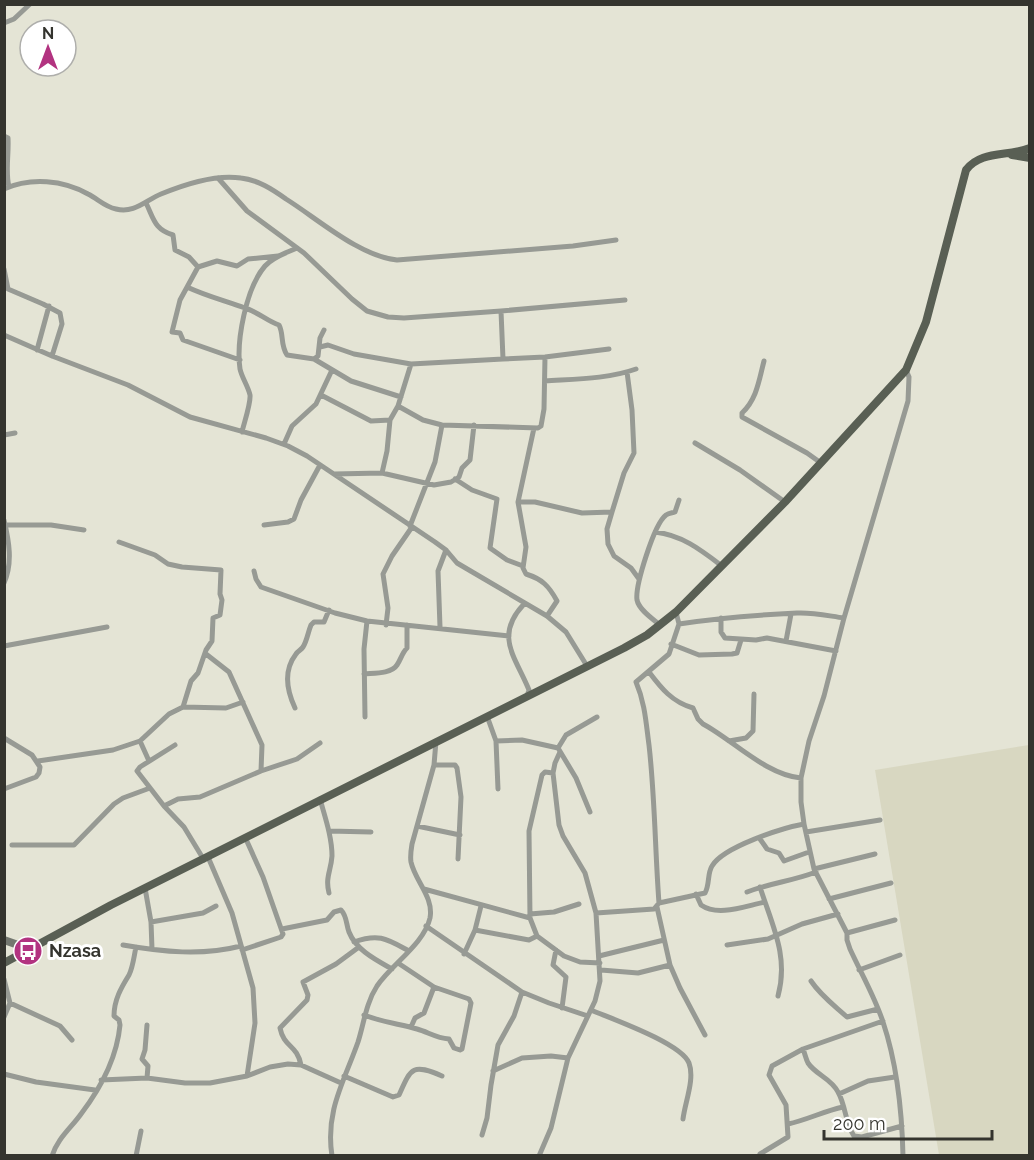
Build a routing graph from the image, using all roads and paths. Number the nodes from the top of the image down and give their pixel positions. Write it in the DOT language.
graph roads {
  1 [pos="30,4"];
  2 [pos="4,23"];
  3 [pos="4,136"];
  4 [pos="1029,148"];
  5 [pos="1007,154"];
  6 [pos="1029,158"];
  7 [pos="218,178"];
  8 [pos="7,188"];
  9 [pos="146,203"];
  10 [pos="616,240"];
  11 [pos="297,248"];
  12 [pos="278,256"];
  13 [pos="198,267"];
  14 [pos="4,269"];
  15 [pos="187,287"];
  16 [pos="625,300"];
  17 [pos="49,306"];
  18 [pos="245,308"];
  19 [pos="501,311"];
  20 [pos="324,330"];
  21 [pos="5,335"];
  22 [pos="320,347"];
  23 [pos="609,349"];
  24 [pos="37,350"];
  25 [pos="52,356"];
  26 [pos="545,357"];
  27 [pos="314,359"];
  28 [pos="503,359"];
  29 [pos="240,360"];
  30 [pos="764,361"];
  31 [pos="411,364"];
  32 [pos="636,369"];
  33 [pos="332,370"];
  34 [pos="906,370"];
  35 [pos="627,372"];
  36 [pos="545,381"];
  37 [pos="321,395"];
  38 [pos="401,398"];
  39 [pos="398,406"];
  40 [pos="390,420"];
  41 [pos="442,424"];
  42 [pos="474,425"];
  43 [pos="534,428"];
  44 [pos="242,432"];
  45 [pos="15,433"];
  46 [pos="4,435"];
  47 [pos="694,443"];
  48 [pos="284,444"];
  49 [pos="821,464"];
  50 [pos="320,465"];
  51 [pos="382,473"];
  52 [pos="333,474"];
  53 [pos="455,479"];
  54 [pos="426,483"];
  55 [pos="679,500"];
  56 [pos="518,502"];
  57 [pos="785,502"];
  58 [pos="612,512"];
  59 [pos="5,523"];
  60 [pos="264,525"];
  61 [pos="411,527"];
  62 [pos="84,530"];
  63 [pos="655,532"];
  64 [pos="119,542"];
  65 [pos="446,550"];
  66 [pos="523,566"];
  67 [pos="722,566"];
  68 [pos="254,571"];
  69 [pos="639,579"];
  70 [pos="4,583"];
  71 [pos="524,604"];
  72 [pos="329,610"];
  73 [pos="676,612"];
  74 [pos="791,614"];
  75 [pos="548,616"];
  76 [pos="721,618"];
  77 [pos="844,618"];
  78 [pos="367,621"];
  79 [pos="679,624"];
  80 [pos="386,625"];
  81 [pos="407,625"];
  82 [pos="660,625"];
  83 [pos="107,627"];
  84 [pos="440,627"];
  85 [pos="509,636"];
  86 [pos="741,640"];
  87 [pos="786,641"];
  88 [pos="671,644"];
  89 [pos="4,646"];
  90 [pos="836,651"];
  91 [pos="206,654"];
  92 [pos="587,666"];
  93 [pos="649,672"];
  94 [pos="364,674"];
  95 [pos="754,694"];
  96 [pos="527,696"];
  97 [pos="243,702"];
  98 [pos="183,707"];
  99 [pos="295,708"];
  100 [pos="487,716"];
  101 [pos="365,717"];
  102 [pos="597,717"];
  103 [pos="4,738"];
  104 [pos="140,741"];
  105 [pos="436,741"];
  106 [pos="496,741"];
  107 [pos="729,741"];
  108 [pos="320,743"];
  109 [pos="175,744"];
  110 [pos="559,750"];
  111 [pos="38,761"];
  112 [pos="149,761"];
  113 [pos="434,765"];
  114 [pos="261,771"];
  115 [pos="553,773"];
  116 [pos="801,778"];
  117 [pos="150,788"];
  118 [pos="4,789"];
  119 [pos="498,789"];
  120 [pos="320,799"];
  121 [pos="164,806"];
  122 [pos="590,812"];
  123 [pos="880,820"];
  124 [pos="804,824"];
  125 [pos="417,826"];
  126 [pos="329,831"];
  127 [pos="371,831"];
  128 [pos="806,832"];
  129 [pos="460,835"];
  130 [pos="245,837"];
  131 [pos="760,839"];
  132 [pos="12,845"];
  133 [pos="810,852"];
  134 [pos="875,854"];
  135 [pos="206,858"];
  136 [pos="458,859"];
  137 [pos="815,870"];
  138 [pos="891,884"];
  139 [pos="760,887"];
  140 [pos="145,888"];
  141 [pos="424,889"];
  142 [pos="747,892"];
  143 [pos="329,893"];
  144 [pos="696,894"];
  145 [pos="830,899"];
  146 [pos="765,902"];
  147 [pos="579,904"];
  148 [pos="658,905"];
  149 [pos="216,906"];
  150 [pos="481,906"];
  151 [pos="596,914"];
  152 [pos="838,914"];
  153 [pos="530,916"];
  154 [pos="895,920"];
  155 [pos="151,921"];
  156 [pos="426,926"];
  157 [pos="282,929"];
  158 [pos="475,930"];
  159 [pos="847,933"];
  160 [pos="537,936"];
  161 [pos="776,936"];
  162 [pos="4,940"];
  163 [pos="664,940"];
  164 [pos="354,942"];
  165 [pos="123,945"];
  166 [pos="727,945"];
  167 [pos="136,947"];
  168 [pos="359,947"];
  169 [pos="242,948"];
  170 [pos="153,949"];
  171 [pos="556,950"];
  172 [pos="28,951"];
  173 [pos="409,951"];
  174 [pos="464,954"];
  175 [pos="900,955"];
  176 [pos="600,959"];
  177 [pos="4,963"];
  178 [pos="398,963"];
  179 [pos="670,965"];
  180 [pos="392,969"];
  181 [pos="601,970"];
  182 [pos="859,970"];
  183 [pos="4,979"];
  184 [pos="810,981"];
  185 [pos="434,987"];
  186 [pos="522,992"];
  187 [pos="778,996"];
  188 [pos="10,1003"];
  189 [pos="562,1008"];
  190 [pos="878,1009"];
  191 [pos="589,1013"];
  192 [pos="364,1015"];
  193 [pos="4,1017"];
  194 [pos="883,1021"];
  195 [pos="147,1025"];
  196 [pos="411,1027"];
  197 [pos="705,1035"];
  198 [pos="72,1040"];
  199 [pos="803,1049"];
  200 [pos="568,1058"];
  201 [pos="301,1065"];
  202 [pos="493,1071"];
  203 [pos="4,1074"];
  204 [pos="247,1076"];
  205 [pos="344,1076"];
  206 [pos="442,1076"];
  207 [pos="895,1077"];
  208 [pos="147,1078"];
  209 [pos="101,1080"];
  210 [pos="341,1083"];
  211 [pos="95,1090"];
  212 [pos="839,1094"];
  213 [pos="843,1107"];
  214 [pos="683,1119"];
  215 [pos="788,1124"];
  216 [pos="902,1126"];
  217 [pos="141,1131"];
  218 [pos="482,1135"];
  219 [pos="52,1155"];
  220 [pos="136,1155"];
  221 [pos="332,1155"];
  222 [pos="541,1155"];
  223 [pos="760,1155"];
  224 [pos="903,1155"];
  1 -- 2 [label="street"];
  3 -- 8 [label="street"];
  4 -- 5 [label="main road"];
  5 -- 6 [label="main road"];
  5 -- 34 [label="main road"];
  7 -- 9 [label="street"];
  7 -- 10 [label="street"];
  7 -- 11 [label="street"];
  8 -- 9 [label="street"];
  9 -- 13 [label="street"];
  11 -- 12 [label="street"];
  11 -- 19 [label="street"];
  12 -- 13 [label="street"];
  12 -- 18 [label="street"];
  13 -- 15 [label="street"];
  14 -- 17 [label="street"];
  15 -- 18 [label="street"];
  15 -- 29 [label="street"];
  16 -- 19 [label="street"];
  17 -- 24 [label="street"];
  17 -- 25 [label="street"];
  18 -- 27 [label="street"];
  18 -- 29 [label="street"];
  19 -- 28 [label="street"];
  20 -- 22 [label="street"];
  21 -- 24 [label="street"];
  22 -- 27 [label="street"];
  22 -- 31 [label="street"];
  23 -- 26 [label="street"];
  24 -- 25 [label="street"];
  25 -- 44 [label="street"];
  26 -- 28 [label="street"];
  26 -- 36 [label="street"];
  27 -- 33 [label="street"];
  28 -- 31 [label="street"];
  29 -- 44 [label="street"];
  30 -- 49 [label="street"];
  31 -- 38 [label="street"];
  32 -- 35 [label="street"];
  33 -- 37 [label="street"];
  33 -- 38 [label="street"];
  34 -- 49 [label="main road"];
  34 -- 77 [label="street"];
  35 -- 36 [label="street"];
  35 -- 58 [label="street"];
  36 -- 43 [label="street"];
  37 -- 40 [label="street"];
  37 -- 48 [label="street"];
  38 -- 39 [label="street"];
  39 -- 40 [label="street"];
  39 -- 41 [label="street"];
  40 -- 51 [label="street"];
  41 -- 42 [label="street"];
  41 -- 54 [label="street"];
  42 -- 43 [label="street"];
  42 -- 53 [label="street"];
  43 -- 56 [label="street"];
  44 -- 48 [label="street"];
  45 -- 46 [label="street"];
  47 -- 57 [label="street"];
  48 -- 50 [label="street"];
  49 -- 57 [label="main road"];
  50 -- 52 [label="street"];
  50 -- 60 [label="street"];
  51 -- 52 [label="street"];
  51 -- 54 [label="street"];
  52 -- 61 [label="street"];
  53 -- 54 [label="street"];
  53 -- 66 [label="street"];
  54 -- 61 [label="street"];
  55 -- 63 [label="street"];
  56 -- 58 [label="street"];
  56 -- 66 [label="street"];
  57 -- 67 [label="main road"];
  58 -- 69 [label="street"];
  59 -- 62 [label="street"];
  59 -- 70 [label="street"];
  61 -- 65 [label="street"];
  61 -- 80 [label="street"];
  63 -- 67 [label="street"];
  63 -- 69 [label="street"];
  64 -- 91 [label="street"];
  65 -- 71 [label="street"];
  65 -- 84 [label="street"];
  66 -- 75 [label="street"];
  67 -- 73 [label="main road"];
  68 -- 72 [label="street"];
  69 -- 82 [label="street"];
  71 -- 75 [label="street"];
  71 -- 85 [label="street"];
  72 -- 78 [label="street"];
  72 -- 99 [label="street"];
  73 -- 79 [label="street"];
  73 -- 82 [label="main road"];
  74 -- 76 [label="street"];
  74 -- 77 [label="street"];
  74 -- 87 [label="street"];
  75 -- 92 [label="street"];
  76 -- 79 [label="street"];
  76 -- 86 [label="street"];
  77 -- 90 [label="street"];
  78 -- 80 [label="street"];
  78 -- 94 [label="street"];
  79 -- 88 [label="street"];
  80 -- 81 [label="street"];
  81 -- 84 [label="street"];
  81 -- 94 [label="street"];
  82 -- 92 [label="main road"];
  83 -- 89 [label="street"];
  84 -- 85 [label="street"];
  85 -- 96 [label="street"];
  86 -- 87 [label="street"];
  86 -- 88 [label="street"];
  87 -- 90 [label="street"];
  88 -- 93 [label="street"];
  90 -- 116 [label="street"];
  91 -- 97 [label="street"];
  91 -- 98 [label="street"];
  92 -- 96 [label="main road"];
  93 -- 107 [label="street"];
  93 -- 148 [label="street"];
  94 -- 101 [label="street"];
  95 -- 107 [label="street"];
  96 -- 100 [label="main road"];
  97 -- 98 [label="street"];
  97 -- 114 [label="street"];
  98 -- 104 [label="street"];
  100 -- 105 [label="main road"];
  100 -- 106 [label="street"];
  102 -- 110 [label="street"];
  103 -- 111 [label="street"];
  104 -- 111 [label="street"];
  104 -- 112 [label="street"];
  105 -- 113 [label="street"];
  105 -- 120 [label="main road"];
  106 -- 110 [label="street"];
  106 -- 119 [label="street"];
  107 -- 116 [label="street"];
  108 -- 114 [label="street"];
  109 -- 112 [label="street"];
  110 -- 115 [label="street"];
  110 -- 122 [label="street"];
  111 -- 118 [label="street"];
  112 -- 117 [label="street"];
  113 -- 125 [label="street"];
  113 -- 129 [label="street"];
  114 -- 121 [label="street"];
  115 -- 151 [label="street"];
  115 -- 153 [label="street"];
  116 -- 124 [label="street"];
  117 -- 121 [label="street"];
  117 -- 132 [label="street"];
  120 -- 126 [label="street"];
  120 -- 130 [label="main road"];
  121 -- 135 [label="street"];
  123 -- 128 [label="street"];
  124 -- 128 [label="street"];
  124 -- 131 [label="street"];
  125 -- 129 [label="street"];
  125 -- 141 [label="street"];
  126 -- 127 [label="street"];
  126 -- 143 [label="street"];
  128 -- 133 [label="street"];
  129 -- 136 [label="street"];
  130 -- 135 [label="main road"];
  130 -- 157 [label="street"];
  131 -- 133 [label="street"];
  131 -- 144 [label="street"];
  133 -- 137 [label="street"];
  134 -- 137 [label="street"];
  135 -- 140 [label="main road"];
  135 -- 169 [label="street"];
  137 -- 139 [label="street"];
  137 -- 145 [label="street"];
  138 -- 145 [label="street"];
  139 -- 142 [label="street"];
  139 -- 146 [label="street"];
  140 -- 155 [label="street"];
  140 -- 172 [label="main road"];
  141 -- 150 [label="street"];
  141 -- 156 [label="street"];
  144 -- 146 [label="street"];
  144 -- 148 [label="street"];
  145 -- 152 [label="street"];
  146 -- 161 [label="street"];
  147 -- 153 [label="street"];
  148 -- 151 [label="street"];
  148 -- 163 [label="street"];
  149 -- 155 [label="street"];
  150 -- 153 [label="street"];
  150 -- 158 [label="street"];
  151 -- 176 [label="street"];
  152 -- 159 [label="street"];
  152 -- 161 [label="street"];
  153 -- 160 [label="street"];
  154 -- 159 [label="street"];
  155 -- 170 [label="street"];
  156 -- 173 [label="street"];
  156 -- 174 [label="street"];
  157 -- 164 [label="street"];
  157 -- 169 [label="street"];
  158 -- 160 [label="street"];
  158 -- 174 [label="street"];
  159 -- 182 [label="street"];
  160 -- 171 [label="street"];
  161 -- 166 [label="street"];
  161 -- 187 [label="street"];
  162 -- 172 [label="main road"];
  163 -- 176 [label="street"];
  163 -- 179 [label="street"];
  164 -- 168 [label="street"];
  164 -- 173 [label="street"];
  165 -- 167 [label="street"];
  167 -- 170 [label="street"];
  167 -- 209 [label="street"];
  168 -- 180 [label="street"];
  168 -- 201 [label="street"];
  169 -- 170 [label="street"];
  169 -- 204 [label="street"];
  171 -- 176 [label="street"];
  171 -- 189 [label="street"];
  172 -- 177 [label="main road"];
  173 -- 178 [label="street"];
  174 -- 186 [label="street"];
  175 -- 182 [label="street"];
  176 -- 181 [label="street"];
  178 -- 180 [label="street"];
  178 -- 185 [label="street"];
  179 -- 181 [label="street"];
  179 -- 197 [label="street"];
  180 -- 192 [label="street"];
  181 -- 191 [label="street"];
  182 -- 190 [label="street"];
  183 -- 188 [label="street"];
  184 -- 190 [label="street"];
  185 -- 196 [label="street"];
  185 -- 196 [label="street"];
  186 -- 189 [label="street"];
  186 -- 202 [label="street"];
  188 -- 193 [label="street"];
  188 -- 198 [label="street"];
  189 -- 191 [label="street"];
  190 -- 194 [label="street"];
  191 -- 200 [label="street"];
  191 -- 214 [label="street"];
  192 -- 196 [label="street"];
  192 -- 205 [label="street"];
  194 -- 199 [label="street"];
  194 -- 207 [label="street"];
  195 -- 208 [label="street"];
  199 -- 212 [label="street"];
  199 -- 215 [label="street"];
  200 -- 202 [label="street"];
  200 -- 222 [label="street"];
  201 -- 204 [label="street"];
  201 -- 210 [label="street"];
  202 -- 218 [label="street"];
  203 -- 211 [label="street"];
  204 -- 208 [label="street"];
  205 -- 206 [label="street"];
  205 -- 210 [label="street"];
  207 -- 212 [label="street"];
  207 -- 216 [label="street"];
  208 -- 209 [label="street"];
  209 -- 211 [label="street"];
  210 -- 221 [label="street"];
  211 -- 219 [label="street"];
  212 -- 213 [label="street"];
  213 -- 215 [label="street"];
  213 -- 216 [label="street"];
  215 -- 223 [label="street"];
  216 -- 224 [label="street"];
  217 -- 220 [label="street"];
}
